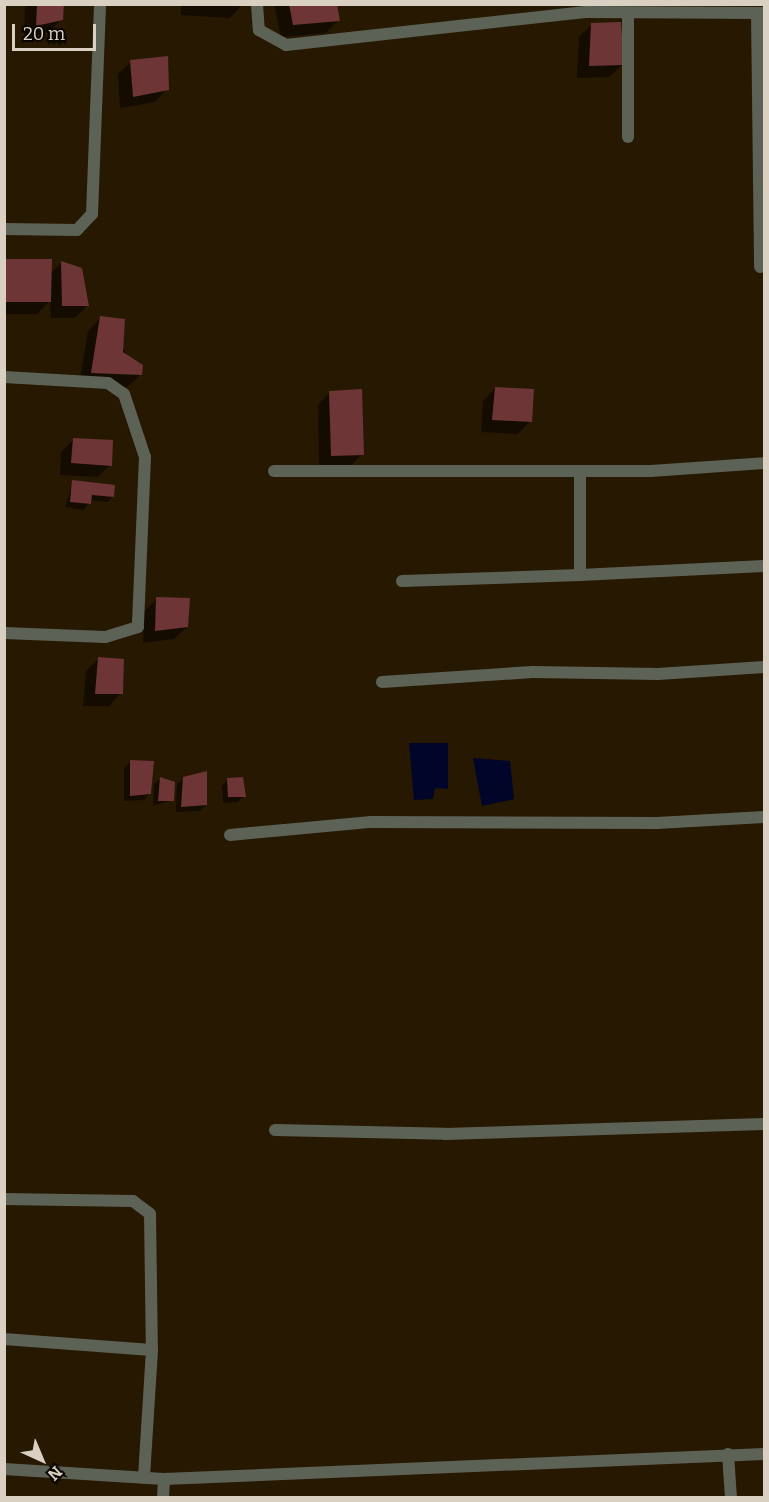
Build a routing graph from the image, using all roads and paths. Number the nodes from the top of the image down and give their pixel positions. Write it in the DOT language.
graph roads {
  1 [pos="100,4"];
  2 [pos="257,4"];
  3 [pos="628,13"];
  4 [pos="761,13"];
  5 [pos="628,137"];
  6 [pos="4,229"];
  7 [pos="760,267"];
  8 [pos="4,377"];
  9 [pos="765,463"];
  10 [pos="274,471"];
  11 [pos="580,471"];
  12 [pos="765,566"];
  13 [pos="580,575"];
  14 [pos="402,581"];
  15 [pos="4,633"];
  16 [pos="765,667"];
  17 [pos="382,682"];
  18 [pos="765,817"];
  19 [pos="230,835"];
  20 [pos="765,1124"];
  21 [pos="275,1130"];
  22 [pos="4,1199"];
  23 [pos="4,1339"];
  24 [pos="152,1350"];
  25 [pos="728,1454"];
  26 [pos="765,1454"];
  27 [pos="4,1469"];
  28 [pos="144,1478"];
  29 [pos="164,1479"];
  30 [pos="163,1497"];
  31 [pos="730,1497"];
  1 -- 6 [label="street"];
  2 -- 3 [label="street"];
  3 -- 4 [label="street"];
  3 -- 5 [label="street"];
  4 -- 7 [label="street"];
  8 -- 15 [label="street"];
  9 -- 11 [label="street"];
  10 -- 11 [label="street"];
  11 -- 13 [label="street"];
  12 -- 13 [label="street"];
  13 -- 14 [label="street"];
  16 -- 17 [label="street"];
  18 -- 19 [label="street"];
  20 -- 21 [label="street"];
  22 -- 24 [label="street"];
  23 -- 24 [label="street"];
  24 -- 28 [label="street"];
  25 -- 26 [label="street"];
  25 -- 29 [label="street"];
  25 -- 31 [label="street"];
  27 -- 28 [label="street"];
  28 -- 29 [label="street"];
  29 -- 30 [label="street"];
}
